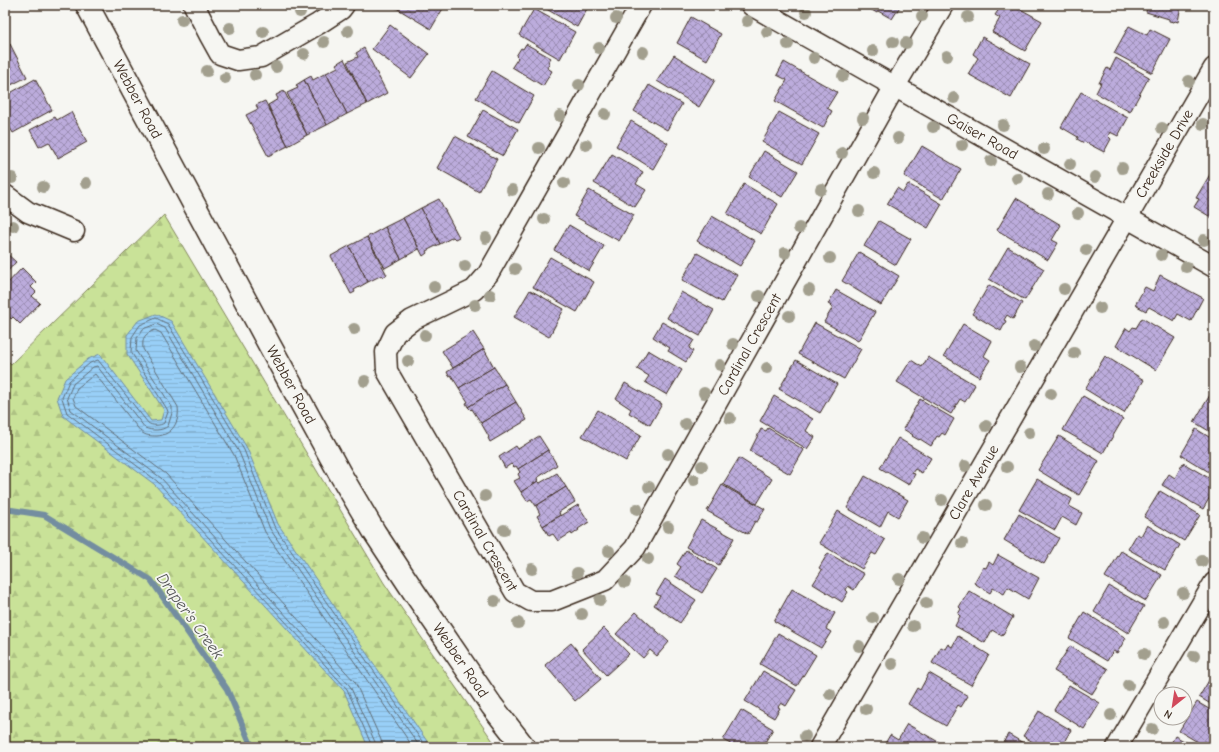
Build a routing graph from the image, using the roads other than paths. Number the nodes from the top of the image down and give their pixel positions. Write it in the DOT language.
graph roads {
  1 [pos="87,5"];
  2 [pos="194,5"];
  3 [pos="344,5"];
  4 [pos="641,5"];
  5 [pos="752,5"];
  6 [pos="943,5"];
  7 [pos="1214,68"];
  8 [pos="895,86"];
  9 [pos="5,195"];
  10 [pos="1127,218"];
  11 [pos="74,231"];
  12 [pos="1214,267"];
  13 [pos="1214,583"];
  14 [pos="1208,604"];
  15 [pos="524,747"];
  16 [pos="820,747"];
  17 [pos="1117,747"];
  1 -- 15 [label="main road, Webber Road"];
  2 -- 3 [label="street"];
  4 -- 8 [label="street, Cardinal Crescent"];
  5 -- 8 [label="street, Gaiser Road"];
  6 -- 8 [label="street, Cardinal Crescent"];
  7 -- 10 [label="street, Creekside Drive"];
  8 -- 10 [label="street, Gaiser Road"];
  9 -- 11 [label="street"];
  10 -- 12 [label="street, Gaiser Road"];
  10 -- 16 [label="street, Clare Avenue"];
  13 -- 14 [label="street"];
  14 -- 17 [label="street"];
}
